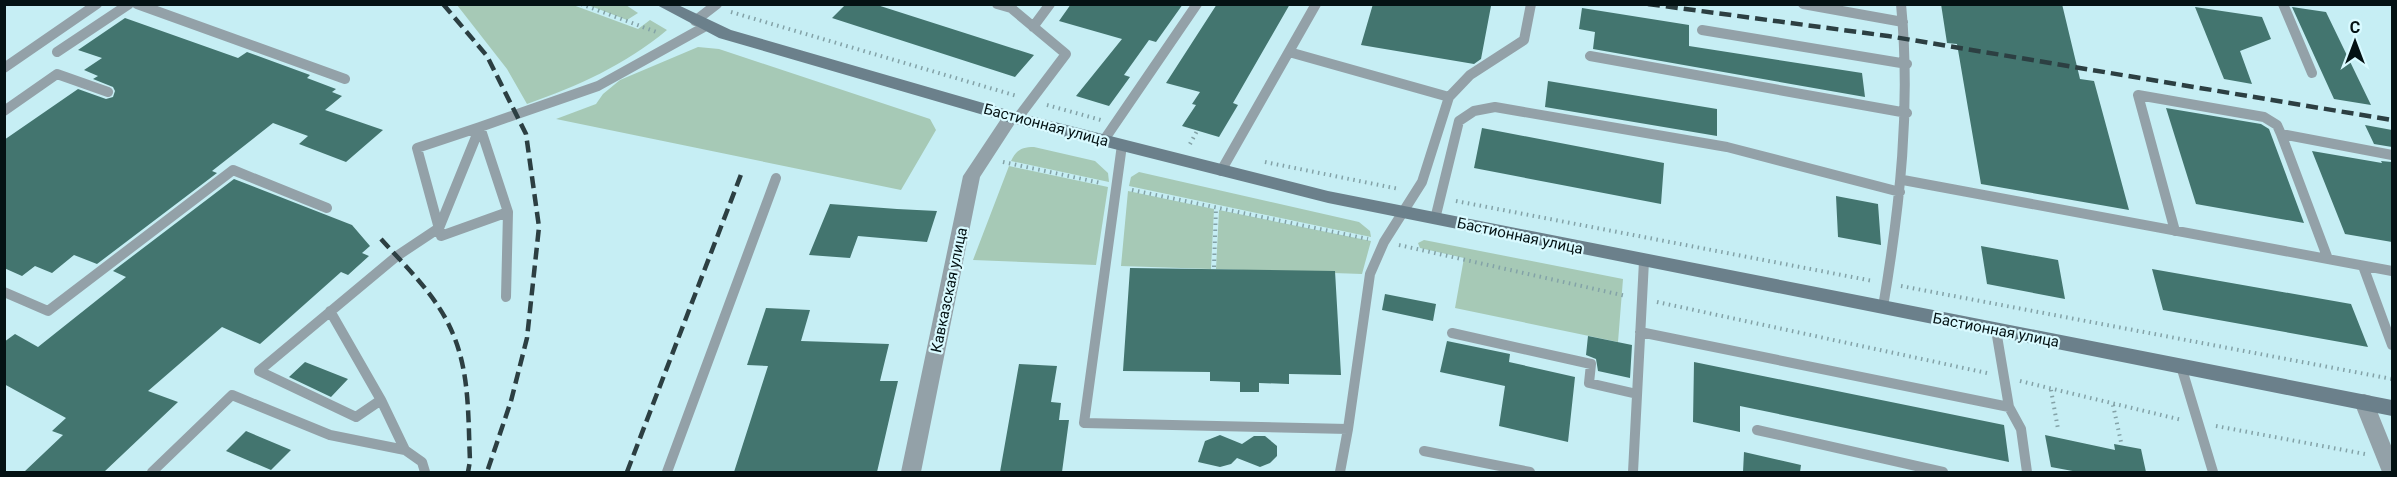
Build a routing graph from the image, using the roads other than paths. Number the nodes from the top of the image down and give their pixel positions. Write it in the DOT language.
graph roads {
  1 [pos="97,4"];
  2 [pos="129,4"];
  3 [pos="136,4"];
  4 [pos="662,4"];
  5 [pos="997,4"];
  6 [pos="1050,4"];
  7 [pos="1197,4"];
  8 [pos="1316,4"];
  9 [pos="1531,4"];
  10 [pos="1803,4"];
  11 [pos="1901,4"];
  12 [pos="2283,4"];
  13 [pos="715,6"];
  14 [pos="1904,22"];
  15 [pos="701,24"];
  16 [pos="1033,27"];
  17 [pos="1702,30"];
  18 [pos="57,52"];
  19 [pos="1289,52"];
  20 [pos="1590,56"];
  21 [pos="1907,64"];
  22 [pos="4,68"];
  23 [pos="2312,73"];
  24 [pos="345,79"];
  25 [pos="108,92"];
  26 [pos="1449,98"];
  27 [pos="4,111"];
  28 [pos="1907,113"];
  29 [pos="1014,118"];
  30 [pos="480,127"];
  31 [pos="2281,134"];
  32 [pos="1113,143"];
  33 [pos="2392,154"];
  34 [pos="1221,171"];
  35 [pos="776,178"];
  36 [pos="1904,180"];
  37 [pos="1900,192"];
  38 [pos="327,208"];
  39 [pos="508,212"];
  40 [pos="1405,212"];
  41 [pos="1435,219"];
  42 [pos="439,228"];
  43 [pos="2175,231"];
  44 [pos="2328,259"];
  45 [pos="1644,261"];
  46 [pos="2363,266"];
  47 [pos="2392,271"];
  48 [pos="4,292"];
  49 [pos="506,297"];
  50 [pos="1883,307"];
  51 [pos="330,311"];
  52 [pos="1996,330"];
  53 [pos="1640,332"];
  54 [pos="1452,333"];
  55 [pos="2392,345"];
  56 [pos="2181,366"];
  57 [pos="1637,394"];
  58 [pos="381,399"];
  59 [pos="2364,402"];
  60 [pos="2009,407"];
  61 [pos="2392,408"];
  62 [pos="1348,429"];
  63 [pos="1757,430"];
  64 [pos="405,450"];
  65 [pos="1424,451"];
  66 [pos="152,472"];
  67 [pos="425,472"];
  68 [pos="667,472"];
  69 [pos="911,472"];
  70 [pos="1340,472"];
  71 [pos="1530,472"];
  72 [pos="1633,472"];
  73 [pos="1943,472"];
  74 [pos="2027,472"];
  75 [pos="2213,472"];
  76 [pos="2392,472"];
  1 -- 22 [label="lane"];
  2 -- 18 [label="lane"];
  3 -- 24 [label="lane"];
  4 -- 15 [label="main road, Бастионная улица"];
  5 -- 16 [label="lane"];
  6 -- 16 [label="lane"];
  7 -- 32 [label="lane"];
  8 -- 19 [label="lane"];
  9 -- 26 [label="lane"];
  10 -- 14 [label="lane"];
  11 -- 14 [label="lane"];
  12 -- 23 [label="lane"];
  13 -- 15 [label="lane"];
  14 -- 21 [label="lane"];
  15 -- 29 [label="main road, Бастионная улица"];
  15 -- 30 [label="lane"];
  16 -- 29 [label="lane"];
  17 -- 21 [label="lane"];
  19 -- 26 [label="lane"];
  19 -- 34 [label="lane"];
  20 -- 28 [label="lane"];
  21 -- 28 [label="lane"];
  25 -- 27 [label="lane"];
  26 -- 40 [label="lane"];
  28 -- 36 [label="lane"];
  29 -- 32 [label="main road, Бастионная улица"];
  29 -- 69 [label="street, Кавказская улица"];
  30 -- 39 [label="lane"];
  30 -- 42 [label="lane"];
  30 -- 42 [label="lane"];
  31 -- 33 [label="lane"];
  31 -- 43 [label="lane"];
  31 -- 44 [label="lane"];
  32 -- 34 [label="main road, Бастионная улица"];
  32 -- 62 [label="lane"];
  34 -- 40 [label="main road, Бастионная улица"];
  35 -- 68 [label="lane"];
  36 -- 37 [label="lane"];
  36 -- 43 [label="lane"];
  37 -- 41 [label="lane"];
  37 -- 50 [label="lane"];
  38 -- 48 [label="lane"];
  39 -- 42 [label="lane"];
  39 -- 49 [label="lane"];
  40 -- 41 [label="main road, Бастионная улица"];
  40 -- 62 [label="lane"];
  41 -- 45 [label="main road, Бастионная улица"];
  42 -- 51 [label="lane"];
  43 -- 44 [label="lane"];
  44 -- 46 [label="lane"];
  45 -- 50 [label="main road, Бастионная улица"];
  45 -- 53 [label="lane"];
  46 -- 47 [label="lane"];
  46 -- 55 [label="lane"];
  50 -- 52 [label="main road, Бастионная улица"];
  51 -- 58 [label="lane"];
  51 -- 58 [label="lane"];
  52 -- 56 [label="main road, Бастионная улица"];
  52 -- 60 [label="lane"];
  53 -- 57 [label="lane"];
  53 -- 60 [label="lane"];
  54 -- 57 [label="lane"];
  56 -- 59 [label="main road, Бастионная улица"];
  56 -- 75 [label="lane"];
  57 -- 72 [label="lane"];
  58 -- 64 [label="lane"];
  59 -- 61 [label="main road, Бастионная улица"];
  59 -- 76 [label="street"];
  60 -- 74 [label="lane"];
  62 -- 70 [label="lane"];
  63 -- 73 [label="lane"];
  64 -- 66 [label="lane"];
  64 -- 67 [label="lane"];
  65 -- 71 [label="lane"];
}
